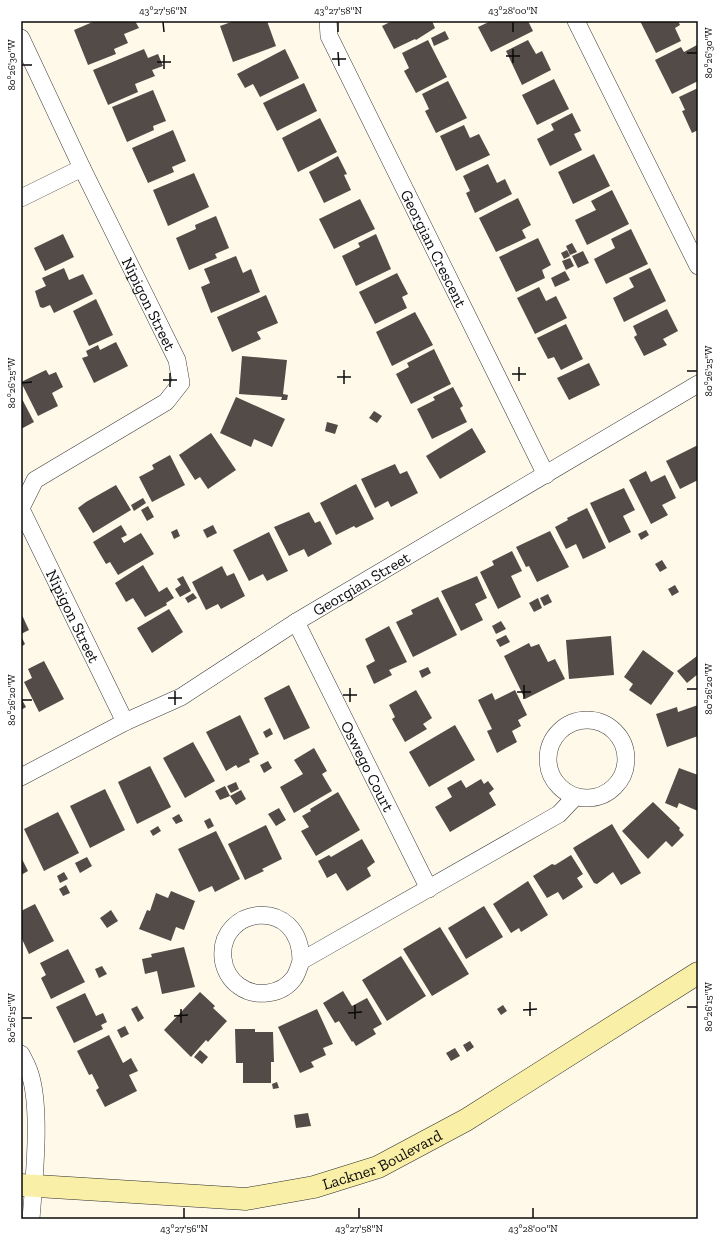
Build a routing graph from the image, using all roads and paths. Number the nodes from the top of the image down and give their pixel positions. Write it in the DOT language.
graph roads {
  1 [pos="328,21"];
  2 [pos="576,21"];
  3 [pos="21,38"];
  4 [pos="82,168"];
  5 [pos="21,198"];
  6 [pos="698,266"];
  7 [pos="698,384"];
  8 [pos="546,474"];
  9 [pos="21,509"];
  10 [pos="296,622"];
  11 [pos="125,722"];
  12 [pos="21,777"];
  13 [pos="575,797"];
  14 [pos="429,889"];
  15 [pos="301,962"];
  16 [pos="698,973"];
  17 [pos="21,1054"];
  18 [pos="28,1185"];
  19 [pos="31,1219"];
  1 -- 8 [label="street, Georgian Crescent"];
  2 -- 6 [label="street"];
  3 -- 4 [label="street, Nipigon Street"];
  4 -- 5 [label="street"];
  4 -- 9 [label="street, Nipigon Street"];
  7 -- 8 [label="street, Georgian Street"];
  8 -- 10 [label="street, Georgian Street"];
  9 -- 11 [label="street, Nipigon Street"];
  10 -- 11 [label="street, Georgian Street"];
  10 -- 14 [label="street, Oswego Court"];
  11 -- 12 [label="street, Georgian Street"];
  13 -- 13 [label="street"];
  13 -- 14 [label="street"];
  14 -- 15 [label="street"];
  15 -- 15 [label="street"];
  16 -- 18 [label="main road, Lackner Boulevard"];
  17 -- 18 [label="street"];
  18 -- 19 [label="street"];
}
